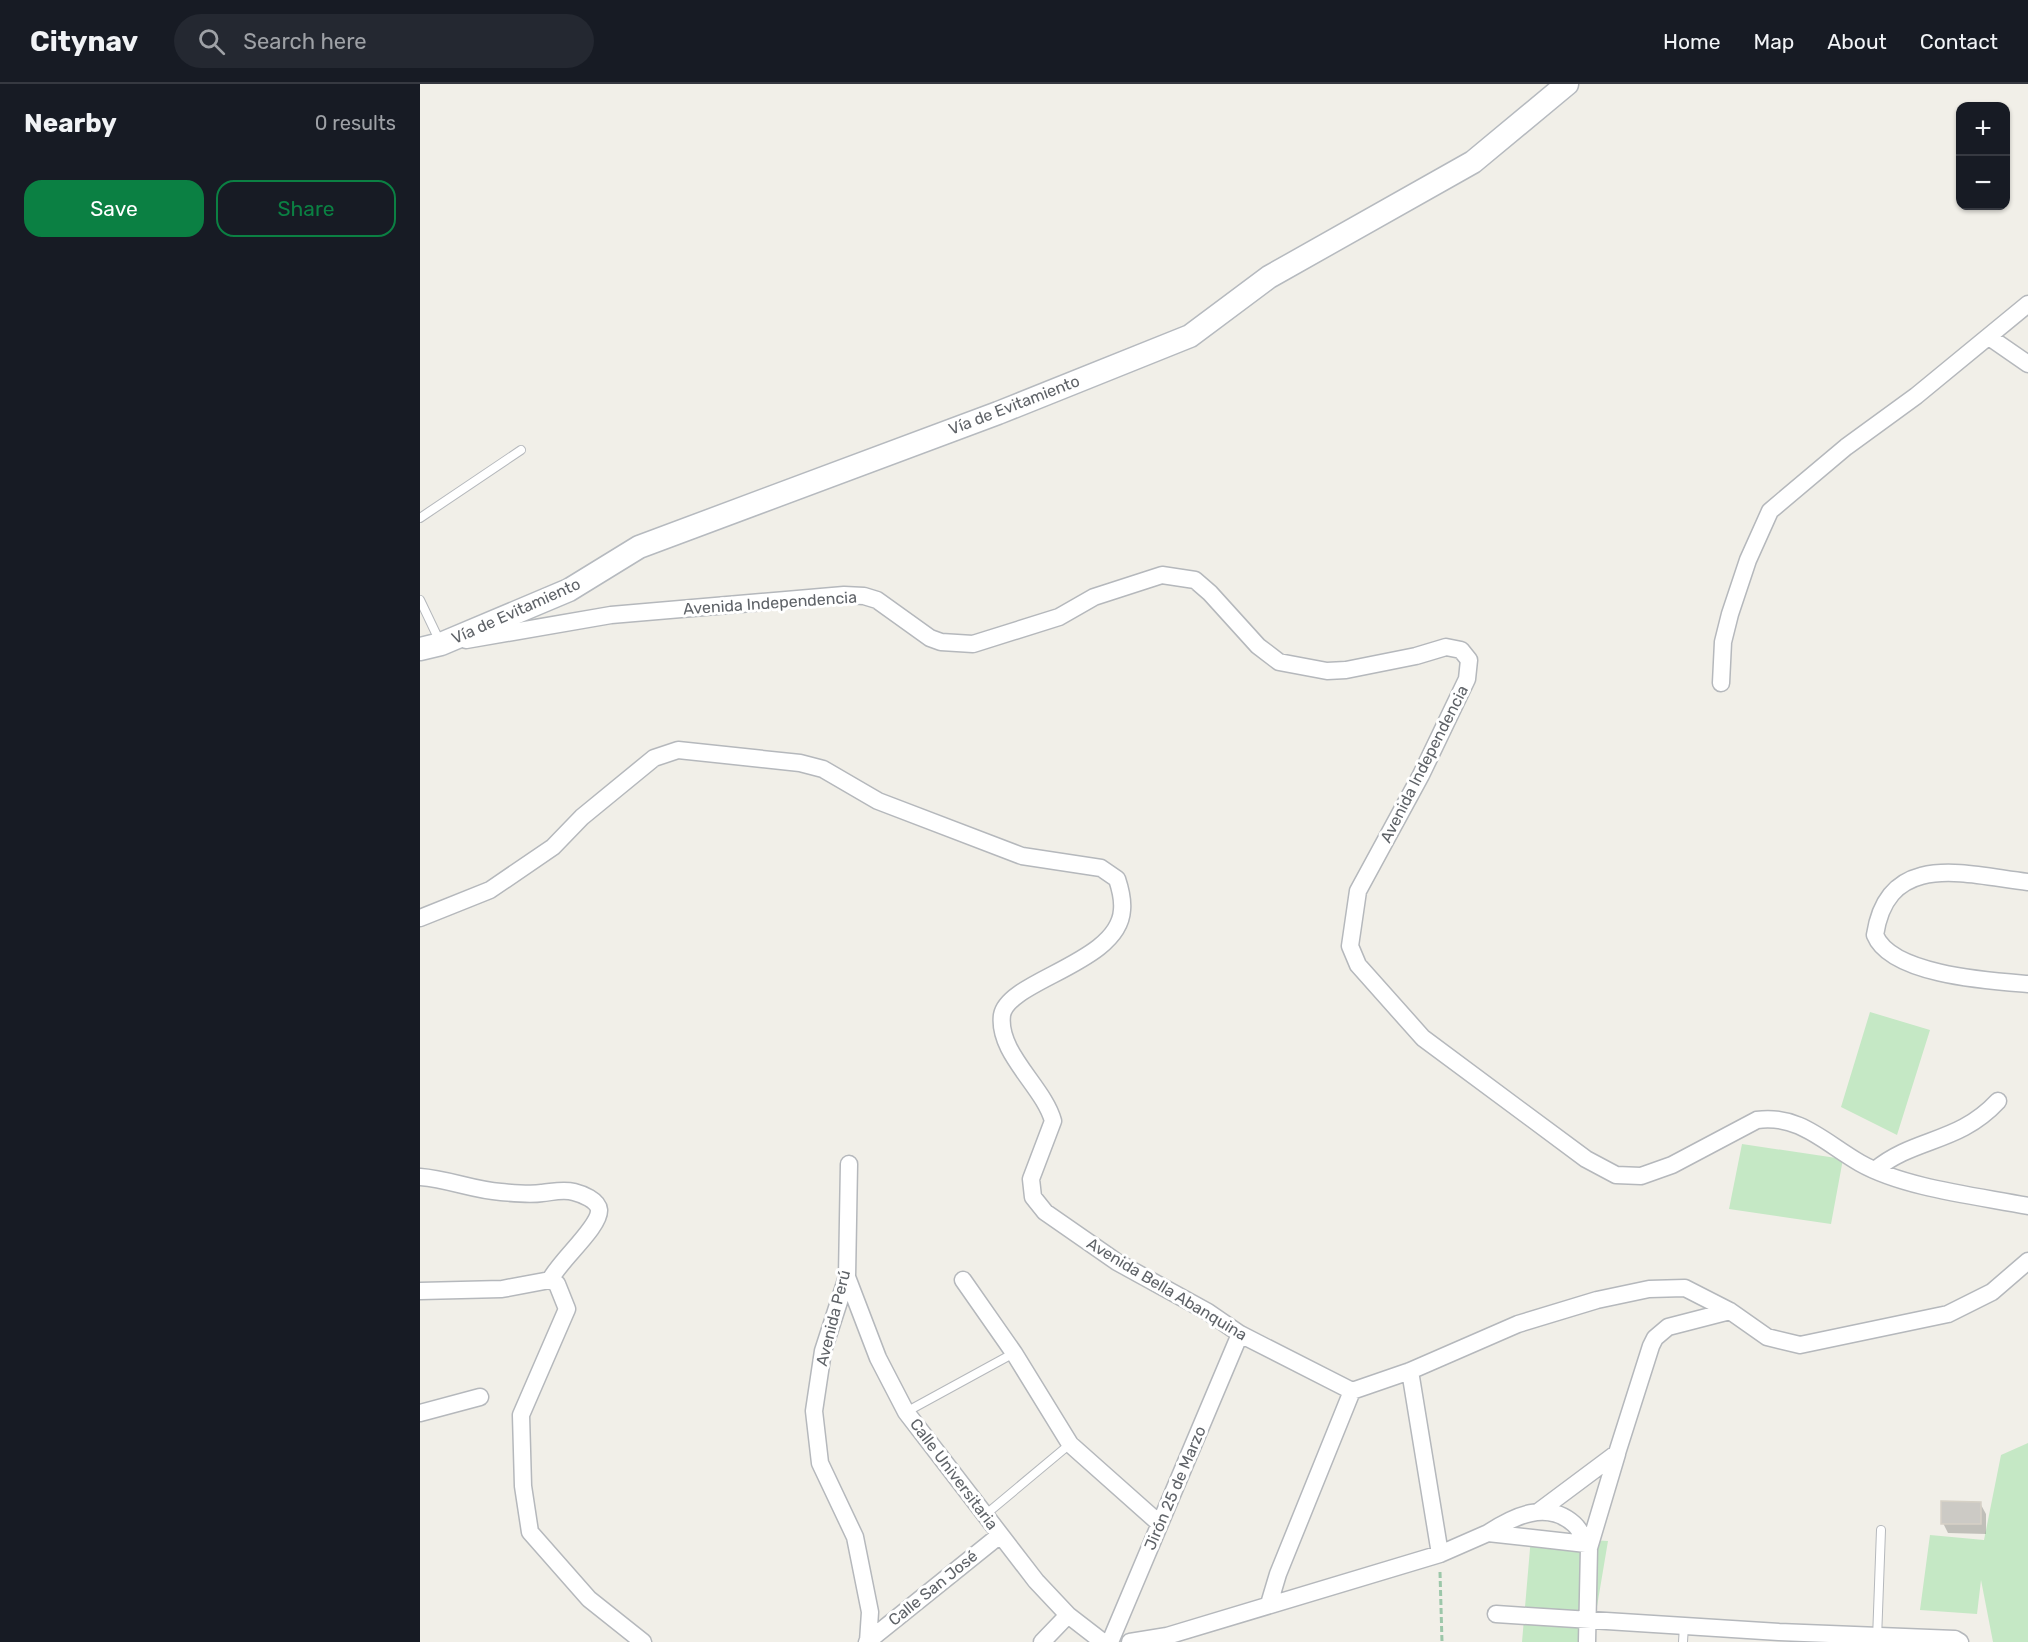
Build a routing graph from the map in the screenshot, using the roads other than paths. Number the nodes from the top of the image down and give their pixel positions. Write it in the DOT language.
graph roads {
  1 [pos="1567,84"];
  2 [pos="2028,303"];
  3 [pos="1989,338"];
  4 [pos="2028,364"];
  5 [pos="521,450"];
  6 [pos="420,518"];
  7 [pos="420,600"];
  8 [pos="431,646"];
  9 [pos="1721,683"];
  10 [pos="2028,882"];
  11 [pos="420,918"];
  12 [pos="2028,984"];
  13 [pos="1998,1101"];
  14 [pos="849,1164"];
  15 [pos="1875,1170"];
  16 [pos="420,1177"];
  17 [pos="2028,1206"];
  18 [pos="2028,1261"];
  19 [pos="847,1277"];
  20 [pos="550,1280"];
  21 [pos="963,1280"];
  22 [pos="420,1292"];
  23 [pos="1730,1311"];
  24 [pos="1240,1334"];
  25 [pos="1014,1353"];
  26 [pos="1410,1371"];
  27 [pos="1352,1391"];
  28 [pos="480,1397"];
  29 [pos="906,1412"];
  30 [pos="420,1413"];
  31 [pos="1070,1444"];
  32 [pos="1617,1453"];
  33 [pos="1538,1512"];
  34 [pos="985,1515"];
  35 [pos="1160,1524"];
  36 [pos="1881,1530"];
  37 [pos="1488,1533"];
  38 [pos="1000,1535"];
  39 [pos="1589,1548"];
  40 [pos="1440,1554"];
  41 [pos="1269,1604"];
  42 [pos="1496,1614"];
  43 [pos="1068,1615"];
  44 [pos="1588,1618"];
  45 [pos="1683,1634"];
  46 [pos="1778,1637"];
  47 [pos="1876,1639"];
  48 [pos="643,1642"];
  49 [pos="868,1642"];
  50 [pos="1042,1642"];
  51 [pos="1103,1642"];
  52 [pos="1110,1642"];
  53 [pos="1130,1642"];
  54 [pos="1587,1642"];
  55 [pos="1960,1642"];
  1 -- 8 [label="main road, Vía de Evitamiento"];
  2 -- 3 [label="street"];
  3 -- 4 [label="street"];
  3 -- 9 [label="street"];
  5 -- 6 [label="lane"];
  7 -- 8 [label="lane"];
  8 -- 15 [label="street, Avenida Independencia"];
  10 -- 12 [label="street"];
  11 -- 24 [label="street, Avenida Bella Abanquina"];
  13 -- 15 [label="street"];
  14 -- 19 [label="street, Avenida Perú"];
  15 -- 17 [label="street, Avenida Independencia"];
  16 -- 20 [label="street"];
  18 -- 23 [label="street"];
  19 -- 29 [label="street, Calle Universitaria"];
  19 -- 49 [label="street, Avenida Perú"];
  20 -- 22 [label="street"];
  20 -- 48 [label="street"];
  21 -- 25 [label="street"];
  23 -- 26 [label="street"];
  23 -- 32 [label="street"];
  24 -- 27 [label="street, Avenida Bella Abanquina"];
  24 -- 35 [label="street, Jirón 25 de Marzo"];
  25 -- 29 [label="lane"];
  25 -- 31 [label="street"];
  26 -- 27 [label="street"];
  26 -- 40 [label="street"];
  27 -- 41 [label="street"];
  28 -- 30 [label="street"];
  29 -- 34 [label="street, Calle Universitaria"];
  31 -- 34 [label="lane"];
  31 -- 35 [label="street"];
  32 -- 33 [label="street"];
  32 -- 39 [label="street"];
  33 -- 37 [label="street"];
  33 -- 39 [label="street"];
  34 -- 38 [label="street, Calle Universitaria"];
  35 -- 52 [label="street, Jirón 25 de Marzo"];
  36 -- 47 [label="lane"];
  37 -- 39 [label="street"];
  37 -- 40 [label="street"];
  38 -- 43 [label="street, Calle Universitaria"];
  38 -- 49 [label="street, Calle San José"];
  39 -- 44 [label="street"];
  40 -- 41 [label="street"];
  41 -- 53 [label="street"];
  42 -- 44 [label="street"];
  43 -- 50 [label="street"];
  43 -- 51 [label="street, Calle Universitaria"];
  44 -- 45 [label="street"];
  44 -- 54 [label="street"];
  45 -- 46 [label="street"];
  46 -- 47 [label="street"];
  47 -- 55 [label="street"];
}
